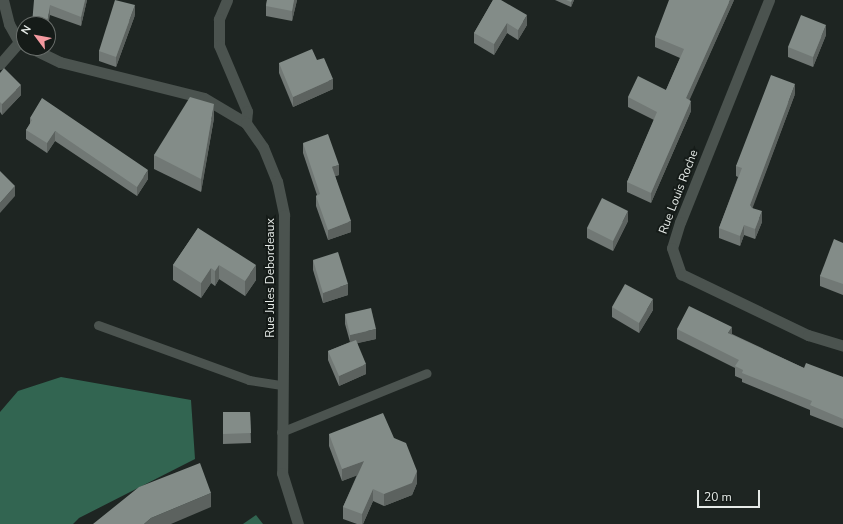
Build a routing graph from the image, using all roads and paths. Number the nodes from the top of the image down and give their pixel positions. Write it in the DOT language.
graph roads {
  1 [pos="3,0"];
  2 [pos="227,0"];
  3 [pos="769,0"];
  4 [pos="16,34"];
  5 [pos="16,49"];
  6 [pos="48,56"];
  7 [pos="0,64"];
  8 [pos="246,123"];
  9 [pos="98,325"];
  10 [pos="843,346"];
  11 [pos="427,373"];
  12 [pos="282,385"];
  13 [pos="281,432"];
  14 [pos="298,524"];
  1 -- 4 [label="street"];
  2 -- 8 [label="street"];
  3 -- 10 [label="street, Rue Louis Roche"];
  5 -- 7 [label="street"];
  6 -- 8 [label="street, Rue Jules Debordeaux"];
  8 -- 12 [label="street, Rue Jules Debordeaux"];
  9 -- 12 [label="lane"];
  11 -- 13 [label="lane"];
  12 -- 13 [label="street, Rue Jules Debordeaux"];
  13 -- 14 [label="street, Rue Jules Debordeaux"];
}
